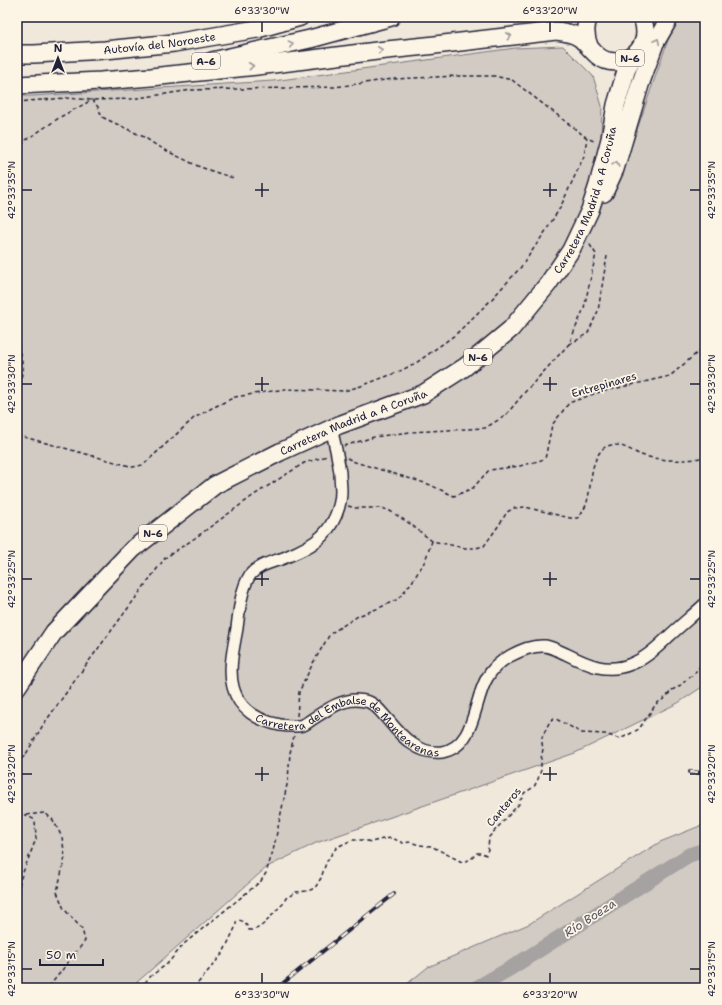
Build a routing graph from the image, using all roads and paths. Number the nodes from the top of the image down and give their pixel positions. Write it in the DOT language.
graph roads {
  1 [pos="300,17"];
  2 [pos="390,17"];
  3 [pos="589,17"];
  4 [pos="654,17"];
  5 [pos="670,17"];
  6 [pos="644,24"];
  7 [pos="594,51"];
  8 [pos="17,54"];
  9 [pos="633,56"];
  10 [pos="17,78"];
  11 [pos="17,85"];
  12 [pos="92,100"];
  13 [pos="17,102"];
  14 [pos="616,105"];
  15 [pos="587,138"];
  16 [pos="607,147"];
  17 [pos="17,151"];
  18 [pos="233,178"];
  19 [pos="590,210"];
  20 [pos="580,230"];
  21 [pos="607,256"];
  22 [pos="17,339"];
  23 [pos="569,344"];
  24 [pos="705,346"];
  25 [pos="17,396"];
  26 [pos="331,428"];
  27 [pos="17,435"];
  28 [pos="337,450"];
  29 [pos="705,456"];
  30 [pos="340,504"];
  31 [pos="432,541"];
  32 [pos="705,604"];
  33 [pos="705,665"];
  34 [pos="17,687"];
  35 [pos="295,726"];
  36 [pos="17,764"];
  37 [pos="17,814"];
  38 [pos="26,815"];
  39 [pos="17,904"];
  40 [pos="48,988"];
  41 [pos="140,988"];
  42 [pos="193,988"];
  1 -- 8 [label="highway, Autovía del Noroeste / A-6"];
  10 -- 2 [label="highway, A-6, one-way"];
  3 -- 7 [label="highway, N-6"];
  4 -- 6 [label="highway"];
  19 -- 5 [label="highway, one-way"];
  6 -- 9 [label="highway, N-6"];
  7 -- 9 [label="highway, N-6"];
  11 -- 7 [label="highway, one-way"];
  7 -- 14 [label="highway, Carretera Madrid a A Coruña / N-6"];
  9 -- 14 [label="highway, Carretera Madrid a A Coruña / N-6"];
  12 -- 13 [label="path"];
  12 -- 15 [label="path"];
  12 -- 17 [label="path"];
  12 -- 18 [label="path"];
  14 -- 16 [label="highway, Carretera Madrid a A Coruña / N-6"];
  15 -- 16 [label="path"];
  15 -- 27 [label="path"];
  16 -- 19 [label="highway, Carretera Madrid a A Coruña / N-6"];
  19 -- 20 [label="highway, Carretera Madrid a A Coruña / N-6"];
  20 -- 23 [label="path"];
  20 -- 26 [label="highway, Carretera Madrid a A Coruña / N-6"];
  21 -- 23 [label="path"];
  22 -- 25 [label="path"];
  23 -- 28 [label="path"];
  24 -- 28 [label="path, Entrepinares"];
  26 -- 28 [label="street, Carretera del Embalse de Montearenas"];
  26 -- 34 [label="highway, Carretera Madrid a A Coruña / N-6"];
  28 -- 30 [label="street, Carretera del Embalse de Montearenas"];
  28 -- 36 [label="path"];
  29 -- 31 [label="path"];
  30 -- 31 [label="path"];
  30 -- 35 [label="street, Carretera del Embalse de Montearenas"];
  31 -- 35 [label="path"];
  32 -- 35 [label="street, Carretera del Embalse de Montearenas"];
  33 -- 42 [label="path, Canteros"];
  35 -- 41 [label="path"];
  37 -- 38 [label="path"];
  38 -- 39 [label="path"];
  38 -- 40 [label="path"];
}
